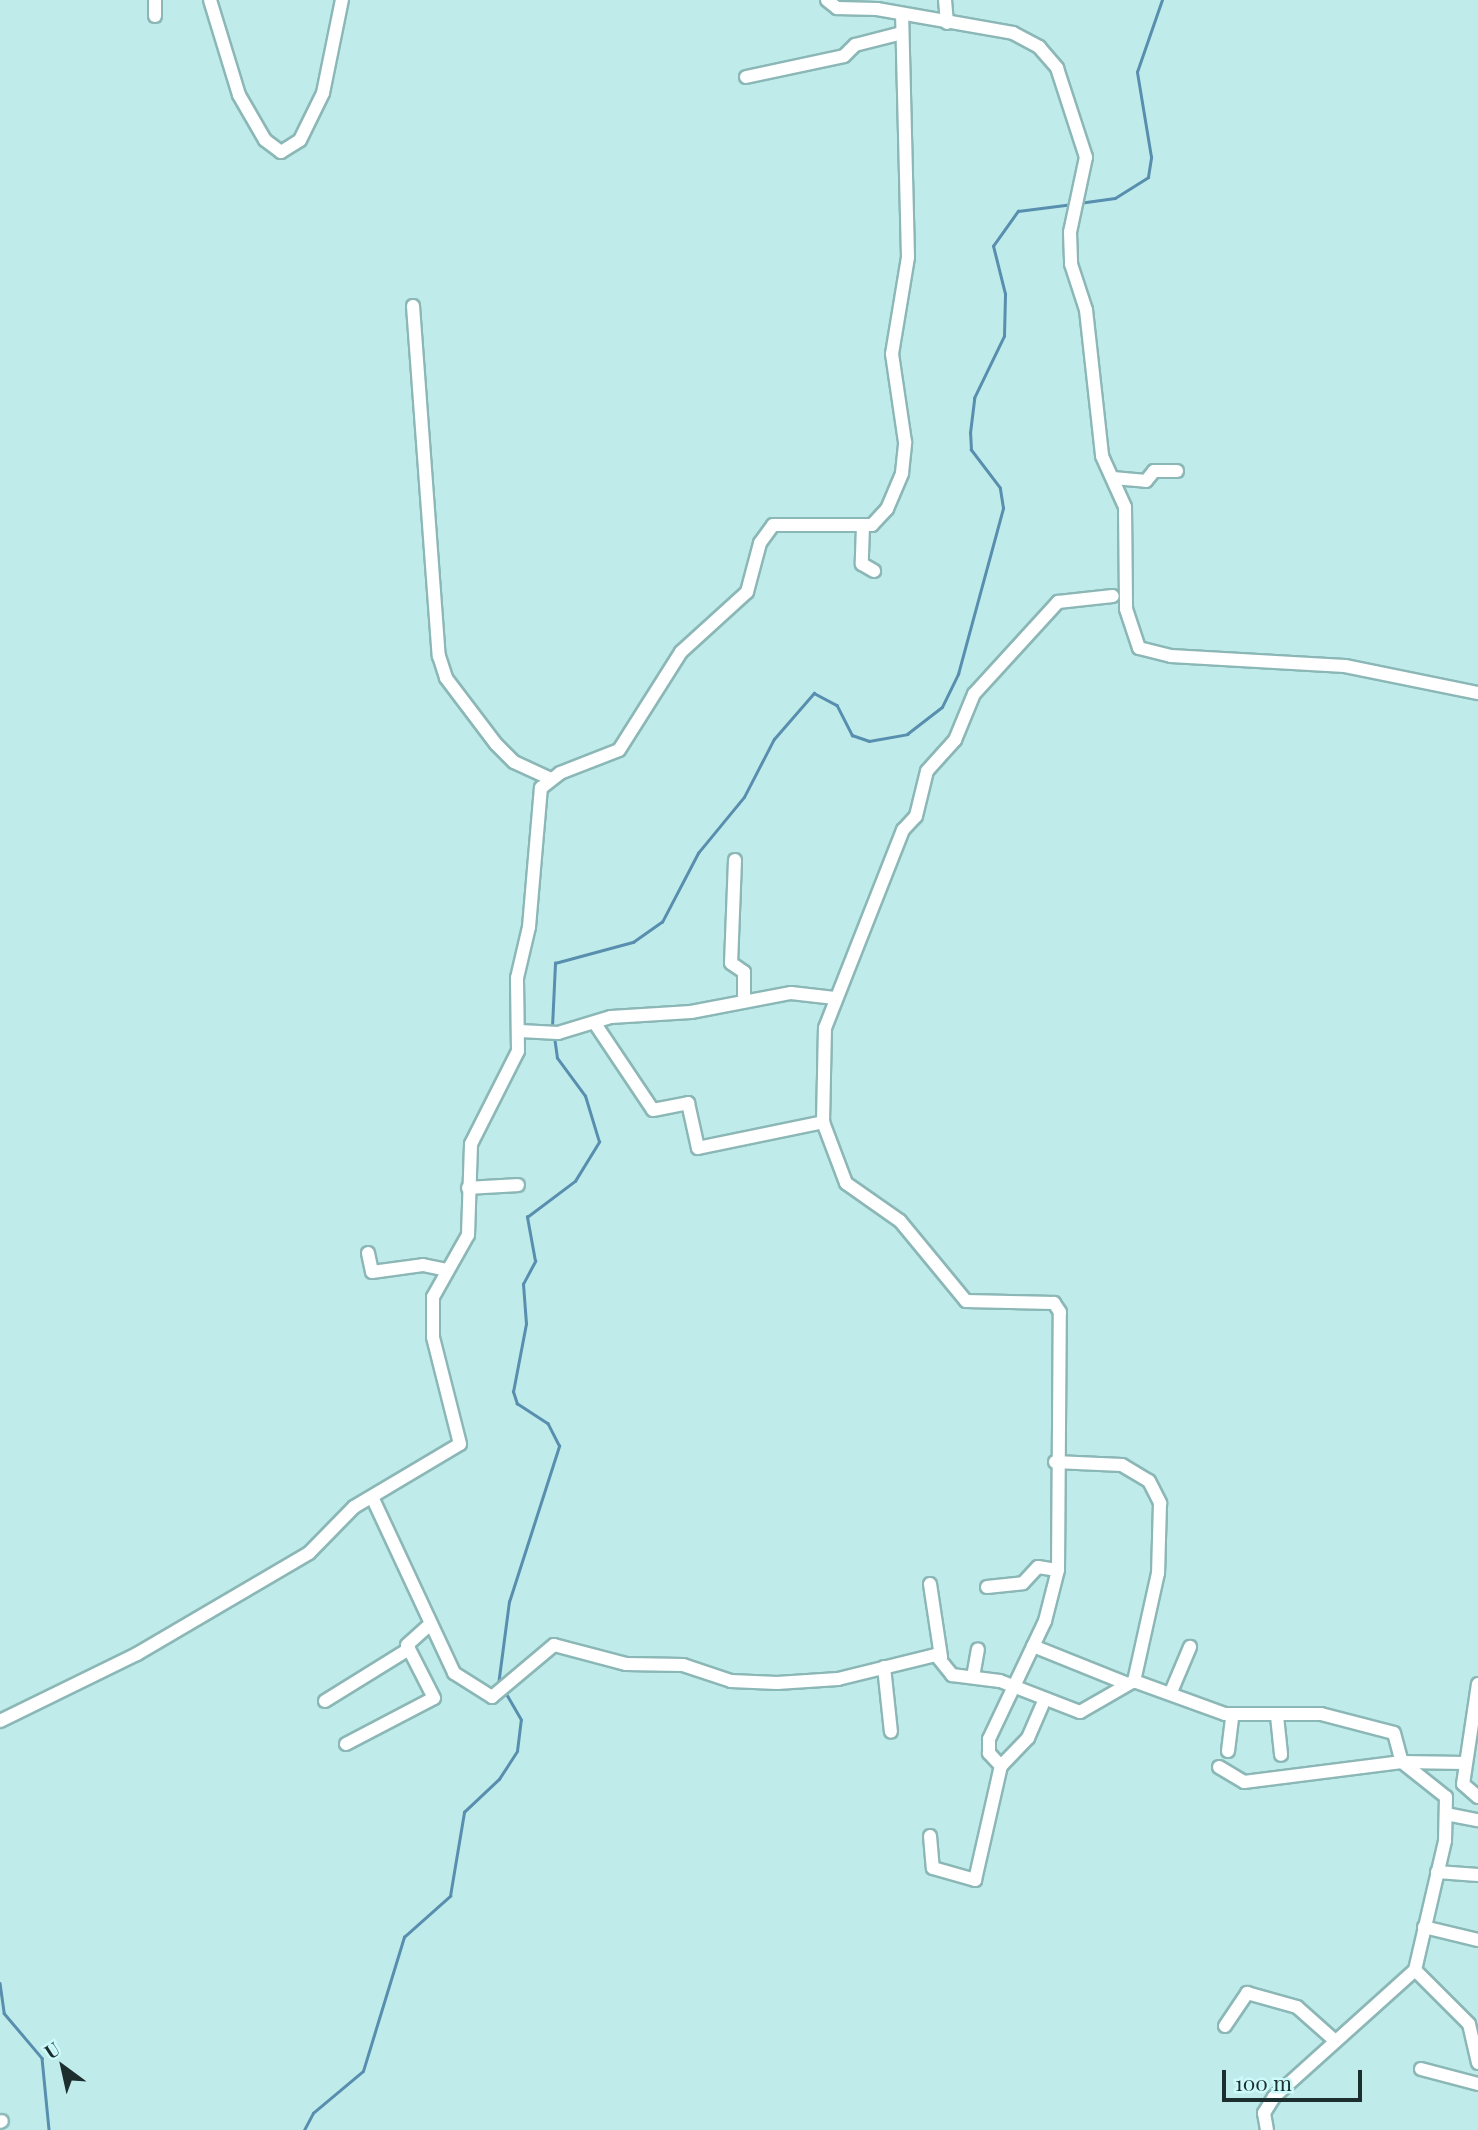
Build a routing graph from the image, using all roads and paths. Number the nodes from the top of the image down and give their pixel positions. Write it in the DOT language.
graph roads {
  1 [pos="155,0"];
  2 [pos="210,0"];
  3 [pos="342,0"];
  4 [pos="827,0"];
  5 [pos="944,0"];
  6 [pos="155,16"];
  7 [pos="902,16"];
  8 [pos="947,23"];
  9 [pos="898,34"];
  10 [pos="746,77"];
  11 [pos="413,306"];
  12 [pos="1177,471"];
  13 [pos="1113,478"];
  14 [pos="863,526"];
  15 [pos="874,571"];
  16 [pos="1113,597"];
  17 [pos="1478,693"];
  18 [pos="551,779"];
  19 [pos="735,860"];
  20 [pos="835,998"];
  21 [pos="744,1001"];
  22 [pos="596,1025"];
  23 [pos="520,1031"];
  24 [pos="823,1122"];
  25 [pos="518,1185"];
  26 [pos="468,1188"];
  27 [pos="368,1253"];
  28 [pos="447,1270"];
  29 [pos="1055,1462"];
  30 [pos="373,1499"];
  31 [pos="1058,1570"];
  32 [pos="930,1584"];
  33 [pos="987,1587"];
  34 [pos="429,1625"];
  35 [pos="1033,1646"];
  36 [pos="1190,1647"];
  37 [pos="409,1649"];
  38 [pos="978,1649"];
  39 [pos="942,1657"];
  40 [pos="884,1667"];
  41 [pos="973,1678"];
  42 [pos="1129,1682"];
  43 [pos="1013,1685"];
  44 [pos="1478,1686"];
  45 [pos="1171,1692"];
  46 [pos="325,1700"];
  47 [pos="1044,1701"];
  48 [pos="1232,1716"];
  49 [pos="1277,1716"];
  50 [pos="0,1721"];
  51 [pos="891,1732"];
  52 [pos="346,1744"];
  53 [pos="1228,1751"];
  54 [pos="1281,1755"];
  55 [pos="1402,1762"];
  56 [pos="1465,1763"];
  57 [pos="1001,1766"];
  58 [pos="1219,1767"];
  59 [pos="1478,1797"];
  60 [pos="1446,1814"];
  61 [pos="1478,1820"];
  62 [pos="930,1836"];
  63 [pos="1437,1872"];
  64 [pos="1478,1875"];
  65 [pos="1424,1927"];
  66 [pos="1478,1940"];
  67 [pos="1415,1969"];
  68 [pos="1225,2026"];
  69 [pos="1333,2039"];
  70 [pos="1478,2063"];
  71 [pos="1421,2069"];
  72 [pos="1478,2084"];
  73 [pos="1267,2130"];
  1 -- 6 [label="street"];
  2 -- 3 [label="street"];
  4 -- 7 [label="street"];
  5 -- 8 [label="street"];
  7 -- 8 [label="street"];
  7 -- 9 [label="street"];
  8 -- 13 [label="street"];
  9 -- 10 [label="street"];
  9 -- 14 [label="street"];
  11 -- 18 [label="street"];
  12 -- 13 [label="street"];
  13 -- 17 [label="street"];
  14 -- 15 [label="street"];
  14 -- 18 [label="street"];
  16 -- 20 [label="street"];
  18 -- 23 [label="street"];
  19 -- 21 [label="street"];
  20 -- 21 [label="street"];
  20 -- 24 [label="street"];
  21 -- 22 [label="street"];
  22 -- 23 [label="street"];
  22 -- 24 [label="street"];
  23 -- 26 [label="street"];
  24 -- 29 [label="street"];
  25 -- 26 [label="street"];
  26 -- 28 [label="street"];
  27 -- 28 [label="street"];
  28 -- 30 [label="street"];
  29 -- 31 [label="street"];
  29 -- 42 [label="street"];
  30 -- 34 [label="street"];
  30 -- 50 [label="street"];
  31 -- 33 [label="street"];
  31 -- 35 [label="street"];
  32 -- 39 [label="street"];
  34 -- 37 [label="street"];
  34 -- 40 [label="street"];
  35 -- 42 [label="street"];
  35 -- 43 [label="street"];
  36 -- 45 [label="street"];
  37 -- 46 [label="street"];
  37 -- 52 [label="street"];
  38 -- 41 [label="street"];
  39 -- 40 [label="street"];
  39 -- 41 [label="street"];
  40 -- 51 [label="street"];
  41 -- 43 [label="street"];
  42 -- 45 [label="street"];
  42 -- 47 [label="street"];
  43 -- 47 [label="street"];
  43 -- 57 [label="street"];
  44 -- 56 [label="street"];
  45 -- 48 [label="street"];
  47 -- 57 [label="street"];
  48 -- 49 [label="street"];
  48 -- 53 [label="street"];
  49 -- 54 [label="street"];
  49 -- 55 [label="street"];
  55 -- 56 [label="street"];
  55 -- 58 [label="street"];
  55 -- 60 [label="street"];
  56 -- 59 [label="street"];
  57 -- 62 [label="street"];
  60 -- 61 [label="street"];
  60 -- 63 [label="street"];
  63 -- 64 [label="street"];
  63 -- 65 [label="street"];
  65 -- 66 [label="street"];
  65 -- 67 [label="street"];
  67 -- 69 [label="street"];
  67 -- 70 [label="street"];
  68 -- 69 [label="street"];
  69 -- 73 [label="street"];
  71 -- 72 [label="street"];
}
